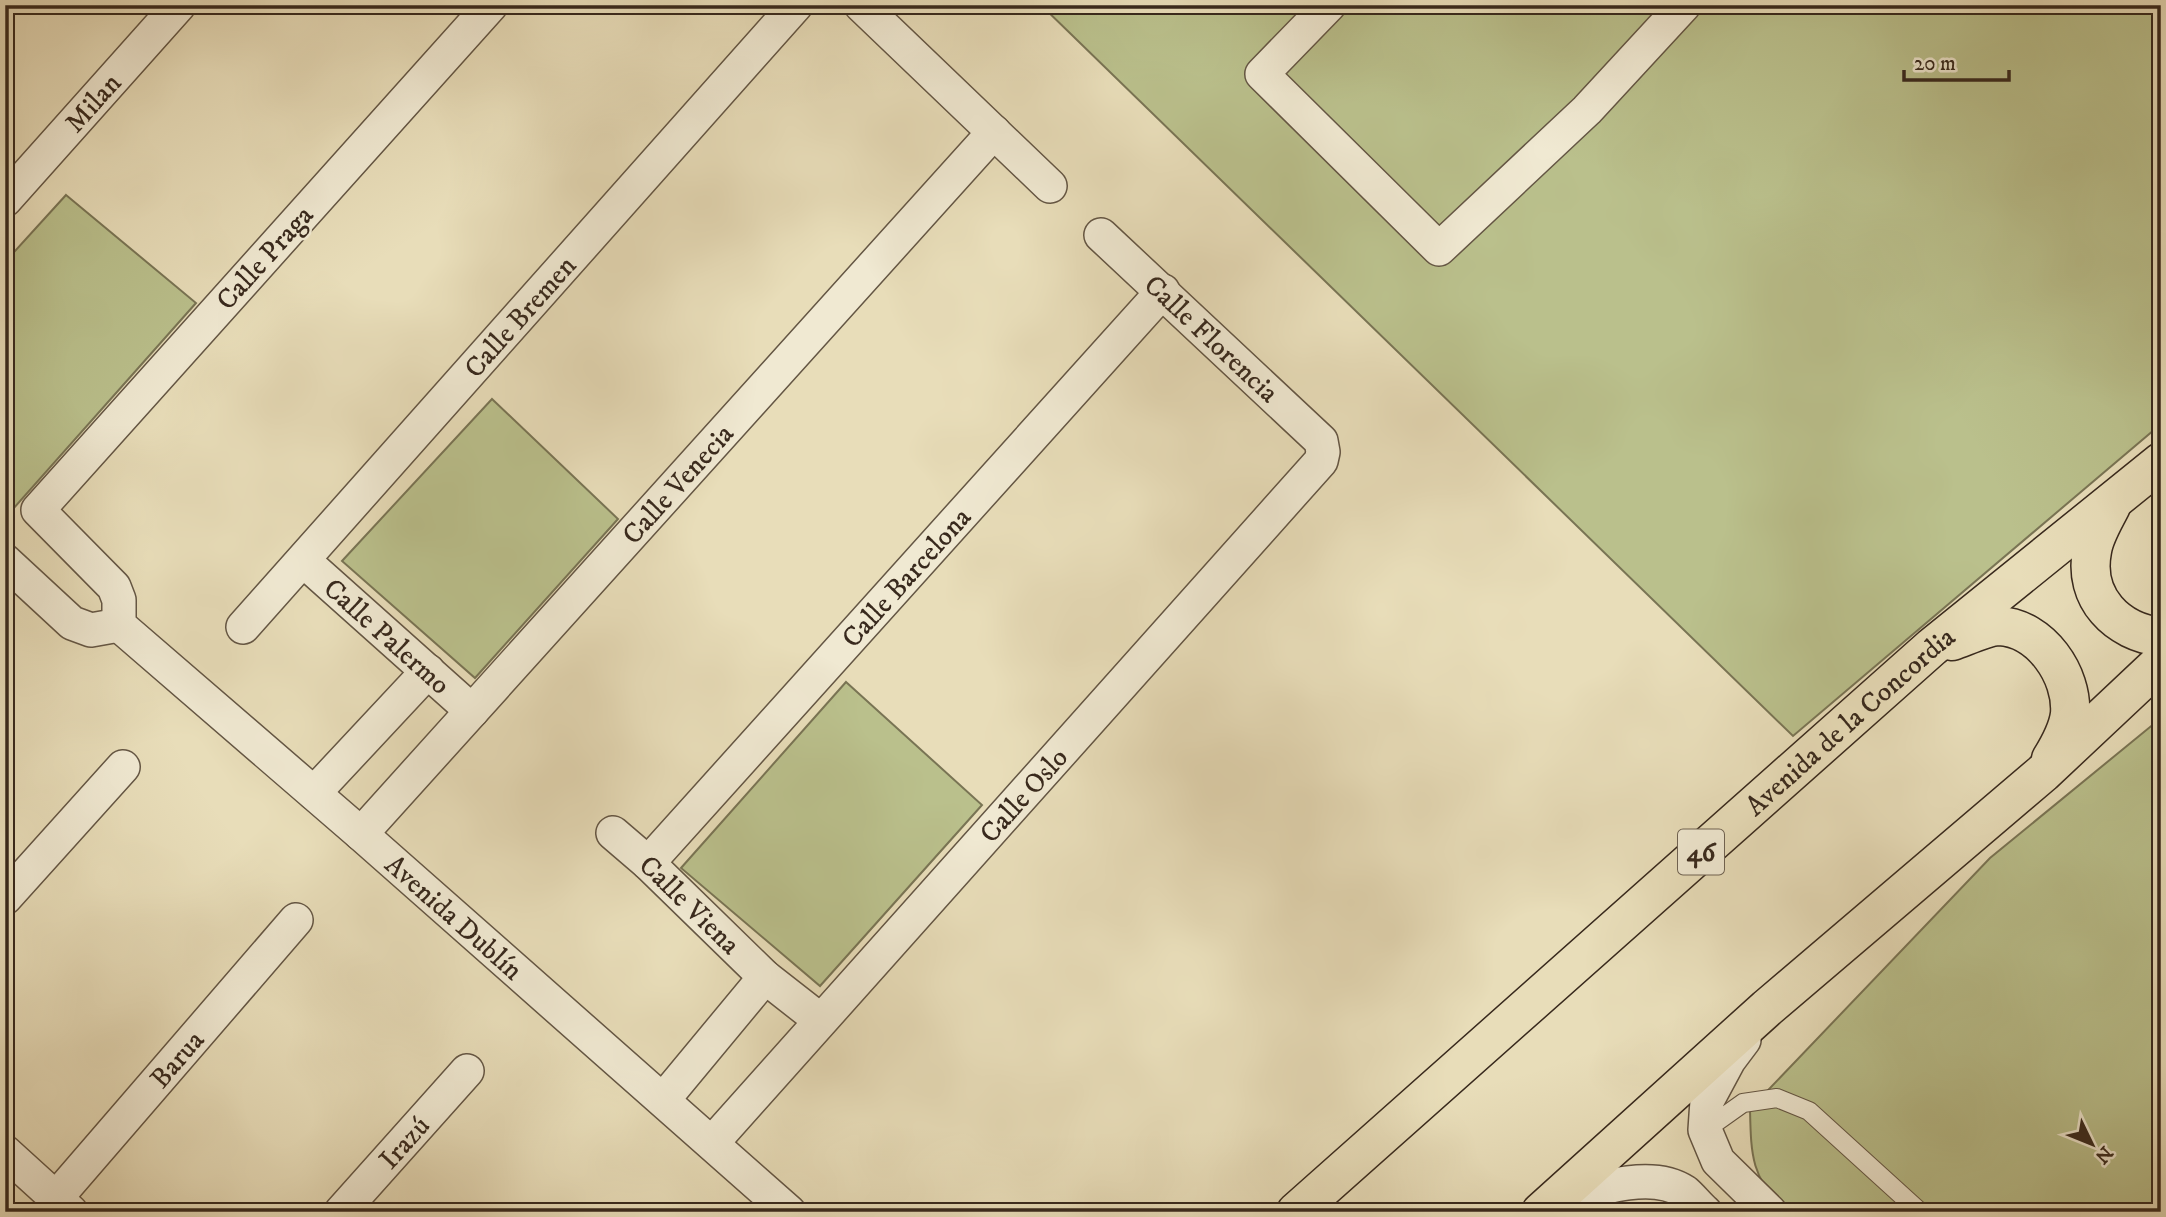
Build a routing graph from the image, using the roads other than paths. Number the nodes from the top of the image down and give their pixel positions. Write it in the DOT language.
graph roads {
  1 [pos="179,5"];
  2 [pos="491,5"];
  3 [pos="796,5"];
  4 [pos="861,5"];
  5 [pos="1329,5"];
  6 [pos="1684,5"];
  7 [pos="994,132"];
  8 [pos="1050,186"];
  9 [pos="5,200"];
  10 [pos="1101,235"];
  11 [pos="1163,291"];
  12 [pos="1321,442"];
  13 [pos="2161,462"];
  14 [pos="2113,500"];
  15 [pos="5,561"];
  16 [pos="304,561"];
  17 [pos="119,625"];
  18 [pos="243,627"];
  19 [pos="2161,637"];
  20 [pos="1932,648"];
  21 [pos="2161,662"];
  22 [pos="428,671"];
  23 [pos="472,711"];
  24 [pos="122,767"];
  25 [pos="2043,773"];
  26 [pos="314,793"];
  27 [pos="613,833"];
  28 [pos="361,834"];
  29 [pos="648,863"];
  30 [pos="5,898"];
  31 [pos="296,920"];
  32 [pos="765,977"];
  33 [pos="1767,1008"];
  34 [pos="820,1020"];
  35 [pos="467,1071"];
  36 [pos="663,1100"];
  37 [pos="1705,1130"];
  38 [pos="712,1143"];
  39 [pos="5,1152"];
  40 [pos="64,1205"];
  41 [pos="1546,1207"];
  42 [pos="341,1212"];
  43 [pos="789,1212"];
  44 [pos="1296,1212"];
  45 [pos="1705,1212"];
  46 [pos="1770,1212"];
  47 [pos="1920,1212"];
  1 -- 9 [label="street, Milan"];
  2 -- 17 [label="street, Calle Praga"];
  3 -- 16 [label="street, Calle Bremen"];
  4 -- 7 [label="street"];
  5 -- 6 [label="street"];
  7 -- 8 [label="street"];
  7 -- 23 [label="street, Calle Venecia"];
  10 -- 11 [label="street, Calle Florencia"];
  11 -- 12 [label="street, Calle Florencia"];
  11 -- 29 [label="street, Calle Barcelona"];
  12 -- 34 [label="street, Calle Oslo"];
  13 -- 14 [label="main road, Avenida de la Concordia / 46"];
  14 -- 19 [label="main road"];
  14 -- 20 [label="main road, Avenida de la Concordia / 46"];
  15 -- 17 [label="street"];
  16 -- 18 [label="street, Calle Bremen"];
  16 -- 22 [label="street, Calle Palermo"];
  17 -- 26 [label="street, Avenida Dublín"];
  20 -- 25 [label="main road"];
  20 -- 44 [label="main road, Avenida de la Concordia / 46"];
  21 -- 25 [label="main road"];
  22 -- 23 [label="street, Calle Palermo"];
  22 -- 26 [label="street"];
  23 -- 28 [label="street, Calle Venecia"];
  24 -- 30 [label="street"];
  25 -- 33 [label="main road"];
  26 -- 28 [label="street, Avenida Dublín"];
  27 -- 29 [label="street, Calle Viena"];
  28 -- 36 [label="street, Avenida Dublín"];
  29 -- 32 [label="street, Calle Viena"];
  31 -- 40 [label="street, Barua"];
  32 -- 34 [label="street, Calle Viena"];
  32 -- 36 [label="street"];
  33 -- 37 [label="street"];
  33 -- 41 [label="main road"];
  34 -- 38 [label="street, Calle Oslo"];
  35 -- 42 [label="street, Irazú"];
  36 -- 38 [label="street, Avenida Dublín"];
  37 -- 46 [label="street"];
  37 -- 47 [label="lane"];
  38 -- 43 [label="street, Avenida Dublín"];
  39 -- 40 [label="street"];
  41 -- 45 [label="street"];
}
